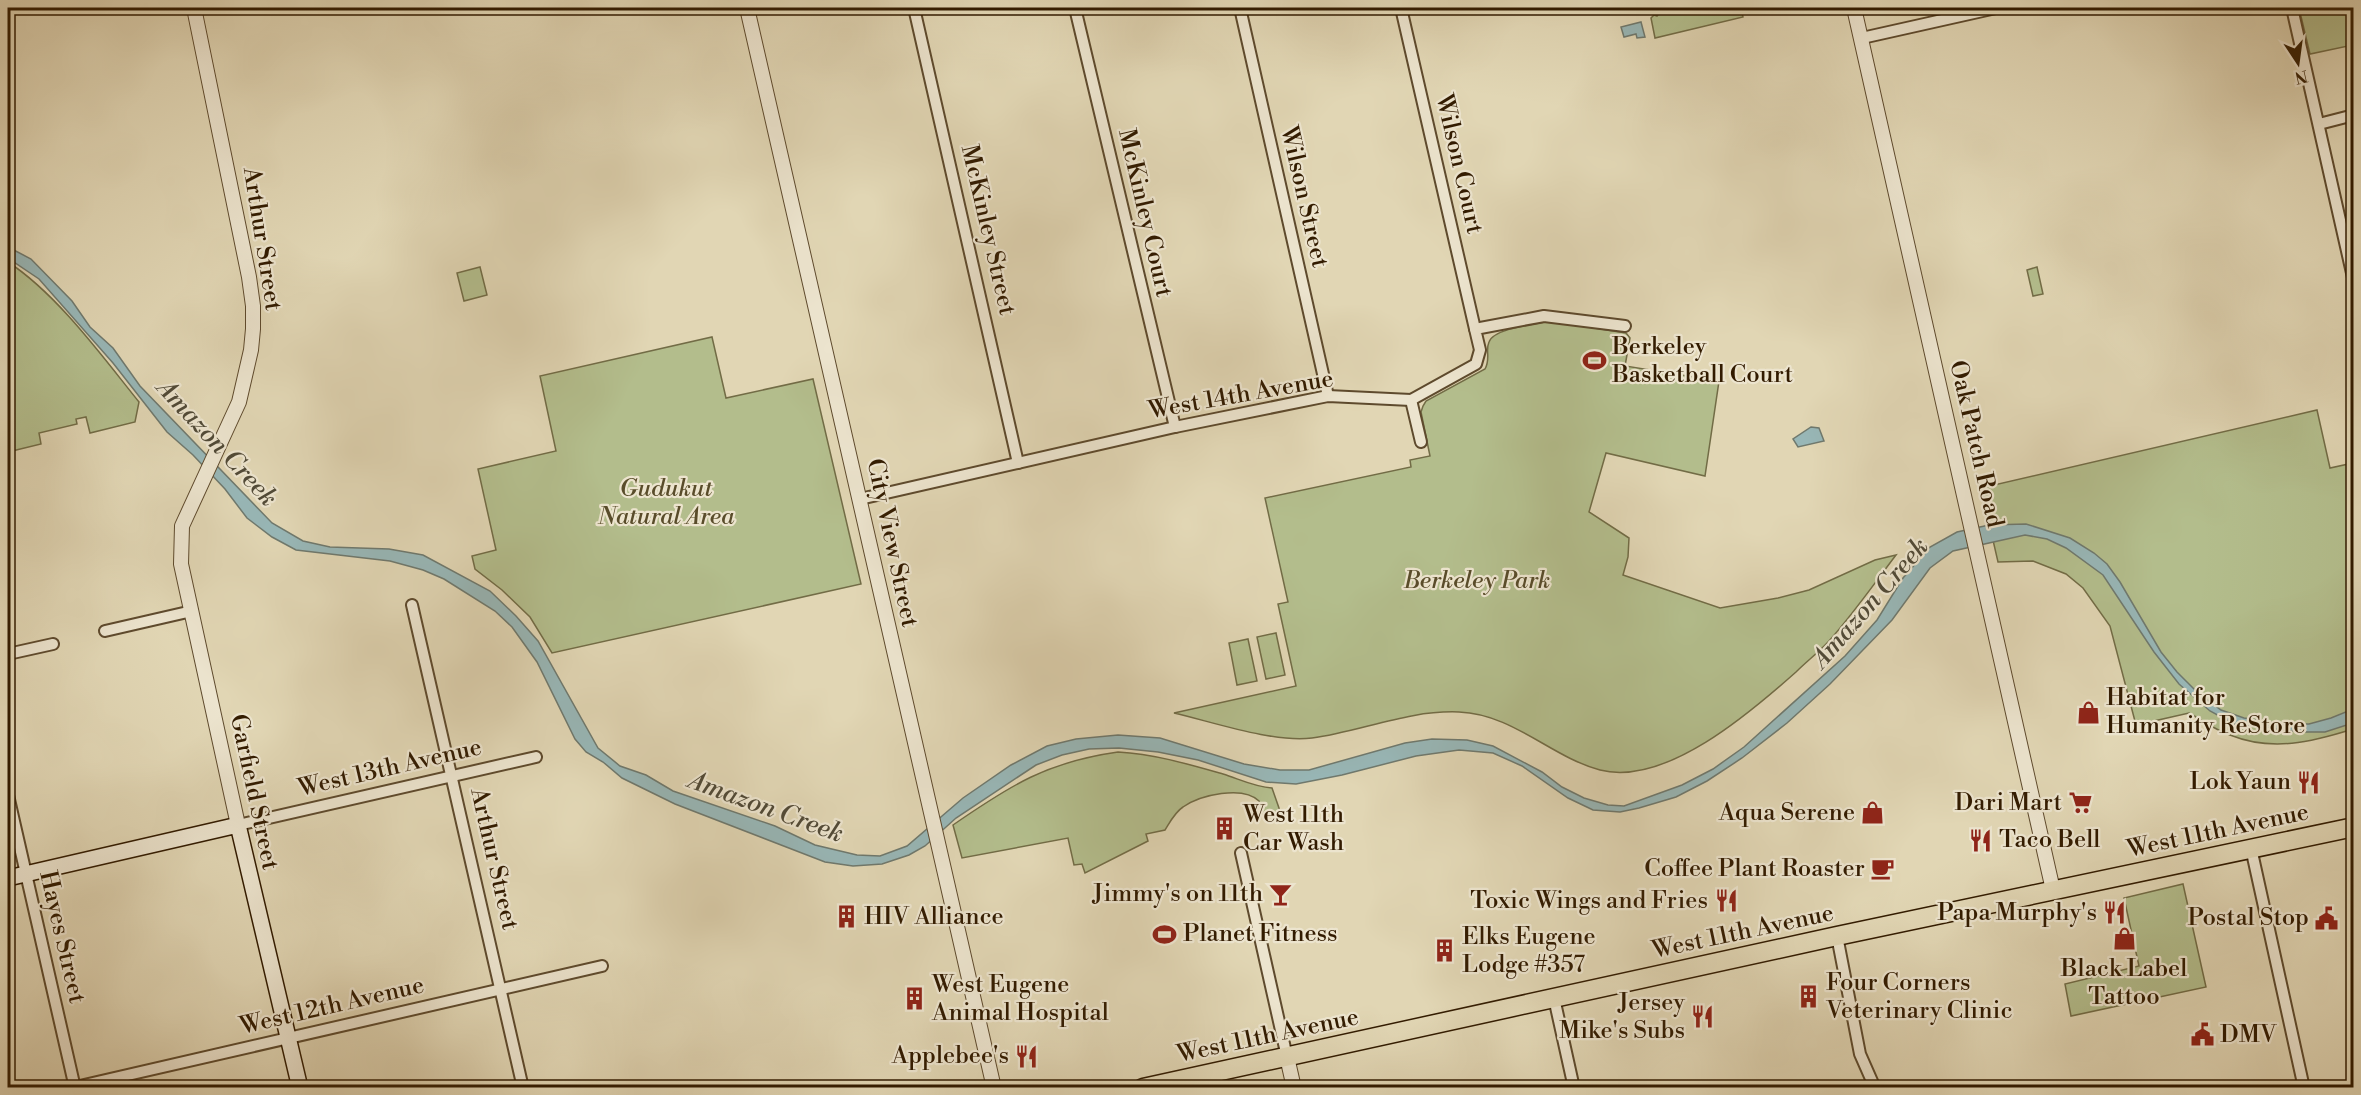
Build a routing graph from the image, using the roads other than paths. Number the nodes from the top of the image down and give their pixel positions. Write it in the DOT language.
graph roads {
  1 [pos="194,8"];
  2 [pos="747,8"];
  3 [pos="914,8"];
  4 [pos="1076,8"];
  5 [pos="1240,8"];
  6 [pos="1401,8"];
  7 [pos="1854,8"];
  8 [pos="1996,8"];
  9 [pos="2292,8"];
  10 [pos="1862,38"];
  11 [pos="2354,115"];
  12 [pos="2319,124"];
  13 [pos="2352,268"];
  14 [pos="2354,282"];
  15 [pos="1625,326"];
  16 [pos="1475,329"];
  17 [pos="1328,396"];
  18 [pos="1411,400"];
  19 [pos="1174,427"];
  20 [pos="1421,442"];
  21 [pos="1018,463"];
  22 [pos="860,499"];
  23 [pos="190,505"];
  24 [pos="412,605"];
  25 [pos="192,611"];
  26 [pos="105,631"];
  27 [pos="53,644"];
  28 [pos="8,654"];
  29 [pos="536,757"];
  30 [pos="452,777"];
  31 [pos="8,795"];
  32 [pos="238,825"];
  33 [pos="2354,827"];
  34 [pos="2251,848"];
  35 [pos="1241,853"];
  36 [pos="26,874"];
  37 [pos="8,878"];
  38 [pos="2053,890"];
  39 [pos="1837,936"];
  40 [pos="602,966"];
  41 [pos="501,989"];
  42 [pos="1554,998"];
  43 [pos="288,1038"];
  44 [pos="1287,1057"];
  45 [pos="73,1087"];
  46 [pos="300,1088"];
  47 [pos="524,1088"];
  48 [pos="994,1088"];
  49 [pos="1143,1088"];
  50 [pos="1294,1088"];
  51 [pos="1574,1088"];
  52 [pos="1875,1088"];
  53 [pos="2304,1088"];
  1 -- 23 [label="street, Arthur Street"];
  2 -- 22 [label="street, City View Street"];
  3 -- 21 [label="street, McKinley Street"];
  4 -- 19 [label="street, McKinley Court"];
  5 -- 17 [label="street, Wilson Street"];
  6 -- 16 [label="street, Wilson Court"];
  7 -- 10 [label="street, Oak Patch Road"];
  8 -- 10 [label="street"];
  9 -- 12 [label="street"];
  10 -- 38 [label="street, Oak Patch Road"];
  11 -- 12 [label="street"];
  12 -- 13 [label="street"];
  13 -- 14 [label="street"];
  15 -- 16 [label="street"];
  16 -- 18 [label="street"];
  17 -- 18 [label="street, West 14th Avenue"];
  17 -- 19 [label="street, West 14th Avenue"];
  18 -- 20 [label="street"];
  19 -- 21 [label="street, West 14th Avenue"];
  21 -- 22 [label="street, West 14th Avenue"];
  22 -- 48 [label="street, City View Street"];
  23 -- 25 [label="street, Garfield Street"];
  24 -- 30 [label="street, Arthur Street"];
  25 -- 26 [label="street"];
  25 -- 32 [label="street, Garfield Street"];
  27 -- 28 [label="street"];
  29 -- 30 [label="street, West 13th Avenue"];
  30 -- 32 [label="street, West 13th Avenue"];
  30 -- 41 [label="street, Arthur Street"];
  31 -- 36 [label="street, Hayes Street"];
  32 -- 36 [label="main road, West 13th Avenue"];
  32 -- 43 [label="main road, Garfield Street"];
  33 -- 34 [label="main road, West 11th Avenue"];
  34 -- 38 [label="main road, West 11th Avenue"];
  34 -- 53 [label="street"];
  35 -- 44 [label="street"];
  36 -- 37 [label="main road, West 13th Avenue"];
  36 -- 45 [label="street, Hayes Street"];
  38 -- 39 [label="main road, West 11th Avenue"];
  39 -- 42 [label="main road, West 11th Avenue"];
  39 -- 52 [label="street"];
  40 -- 41 [label="street, West 12th Avenue"];
  41 -- 43 [label="street, West 12th Avenue"];
  41 -- 47 [label="street, Arthur Street"];
  42 -- 44 [label="main road, West 11th Avenue"];
  42 -- 51 [label="street"];
  43 -- 45 [label="street, West 12th Avenue"];
  43 -- 46 [label="main road, Garfield Street"];
  44 -- 49 [label="main road, West 11th Avenue"];
  44 -- 50 [label="street"];
}
